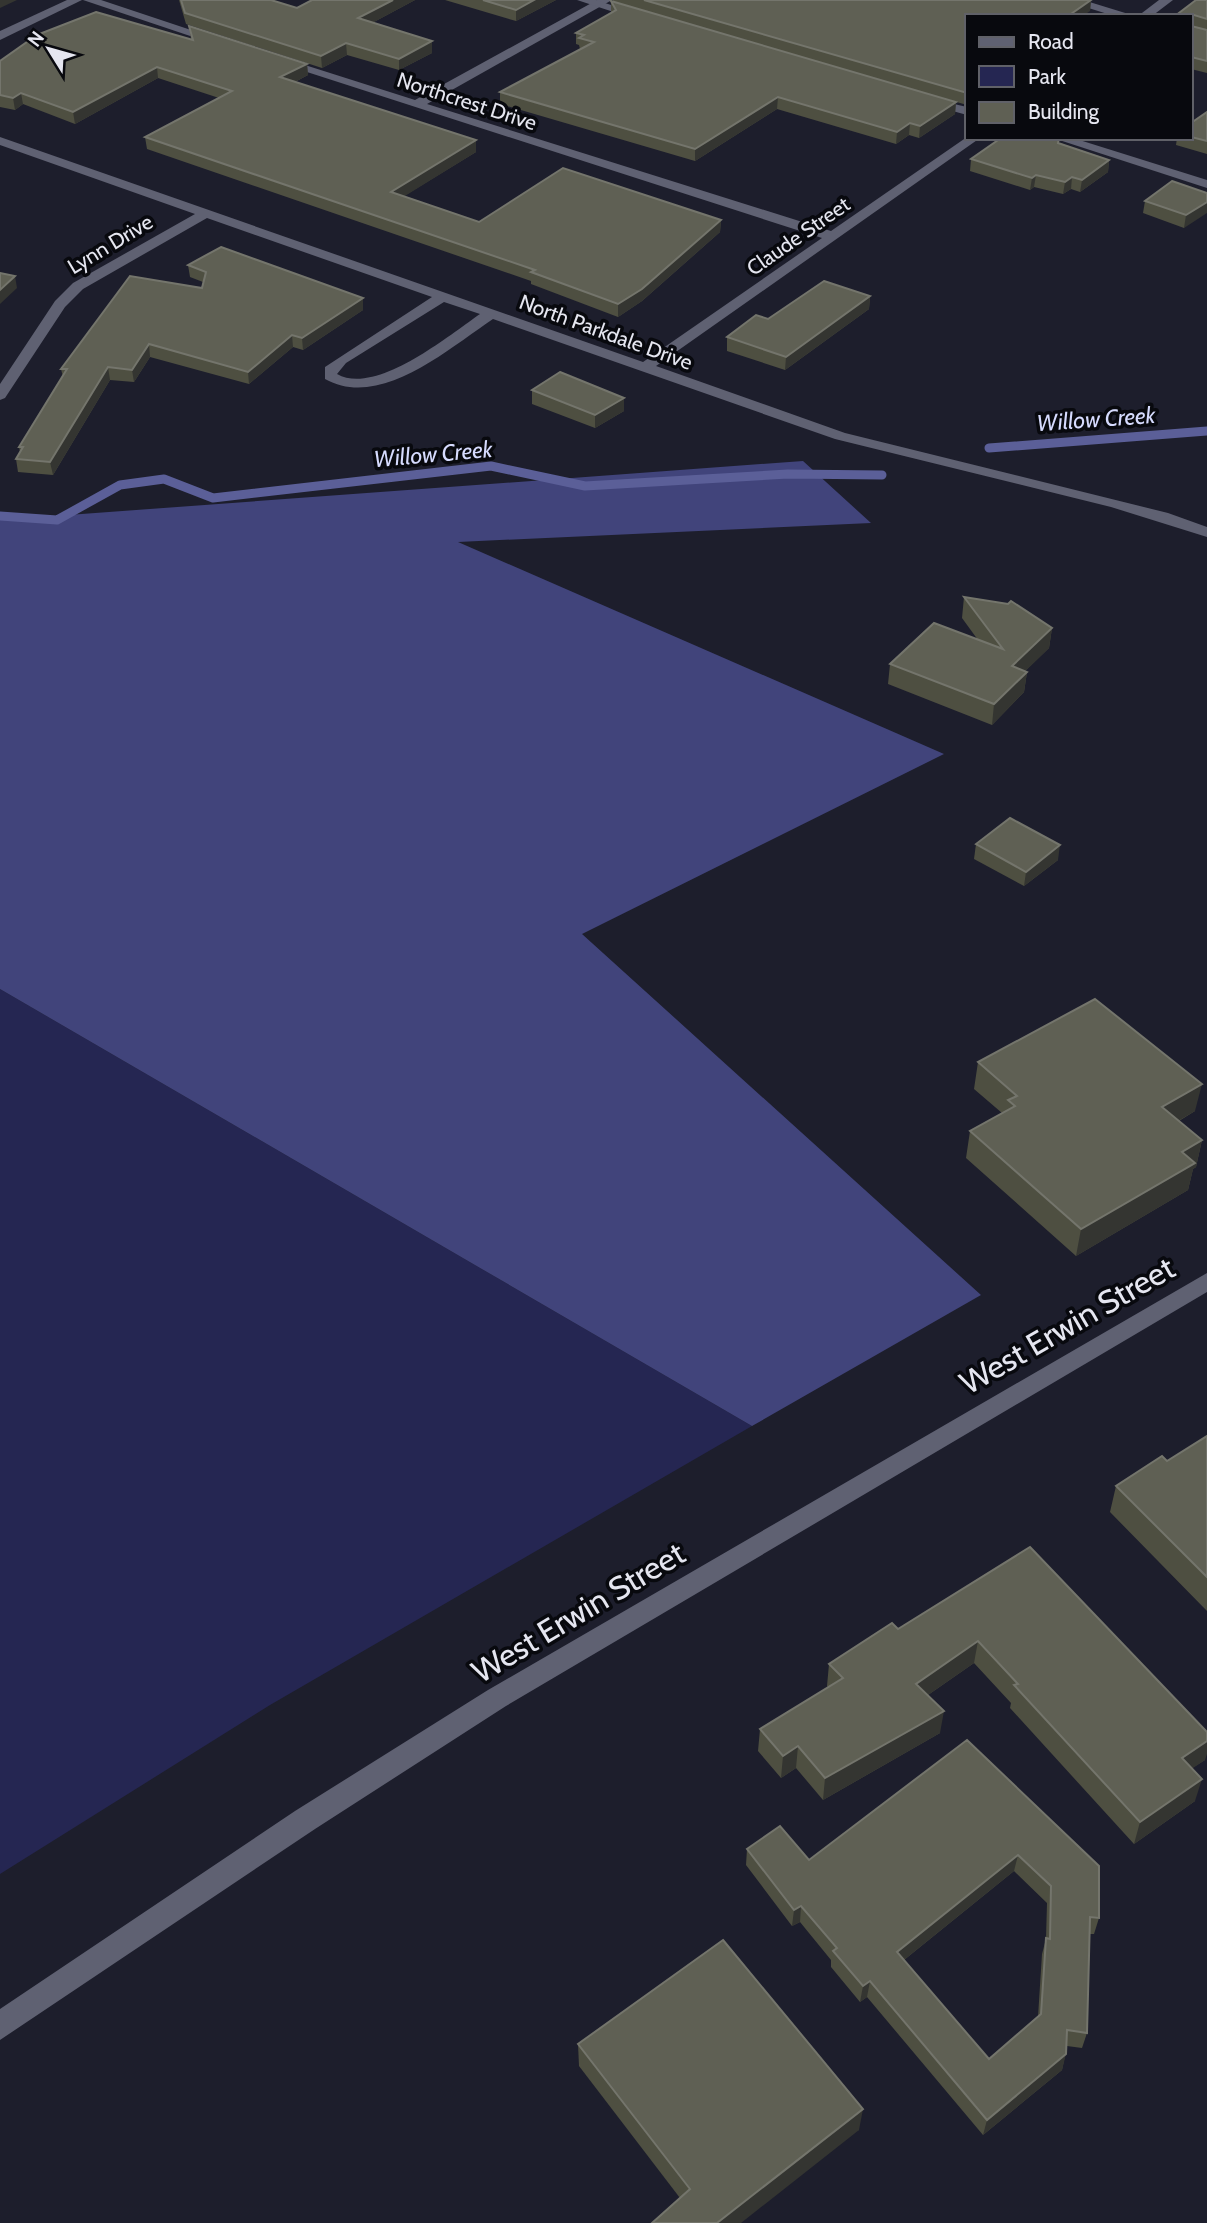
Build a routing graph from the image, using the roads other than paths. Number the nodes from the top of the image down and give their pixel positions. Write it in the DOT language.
graph roads {
  1 [pos="76,0"];
  2 [pos="89,0"];
  3 [pos="583,0"];
  4 [pos="1069,0"];
  5 [pos="1167,0"];
  6 [pos="602,2"];
  7 [pos="1122,14"];
  8 [pos="1147,14"];
  9 [pos="651,20"];
  10 [pos="0,36"];
  11 [pos="233,46"];
  12 [pos="272,59"];
  13 [pos="915,96"];
  14 [pos="416,105"];
  15 [pos="965,110"];
  16 [pos="971,140"];
  17 [pos="1065,140"];
  18 [pos="0,141"];
  19 [pos="1207,184"];
  20 [pos="207,213"];
  21 [pos="834,237"];
  22 [pos="444,296"];
  23 [pos="492,313"];
  24 [pos="645,367"];
  25 [pos="0,395"];
  26 [pos="1207,532"];
  27 [pos="1207,1281"];
  28 [pos="0,2026"];
  1 -- 10 [label="street"];
  2 -- 11 [label="street"];
  3 -- 6 [label="street"];
  4 -- 7 [label="street"];
  5 -- 8 [label="street"];
  6 -- 9 [label="street"];
  6 -- 14 [label="street"];
  12 -- 14 [label="street, Northcrest Drive"];
  13 -- 15 [label="street"];
  14 -- 21 [label="street, Northcrest Drive"];
  16 -- 21 [label="street, Claude Street"];
  17 -- 19 [label="street"];
  18 -- 20 [label="street, North Parkdale Drive"];
  20 -- 22 [label="street, North Parkdale Drive"];
  20 -- 25 [label="street, Lynn Drive"];
  21 -- 24 [label="street, Claude Street"];
  22 -- 23 [label="street, North Parkdale Drive"];
  22 -- 23 [label="street"];
  23 -- 24 [label="street, North Parkdale Drive"];
  24 -- 26 [label="street, North Parkdale Drive"];
  27 -- 28 [label="street, West Erwin Street"];
}
